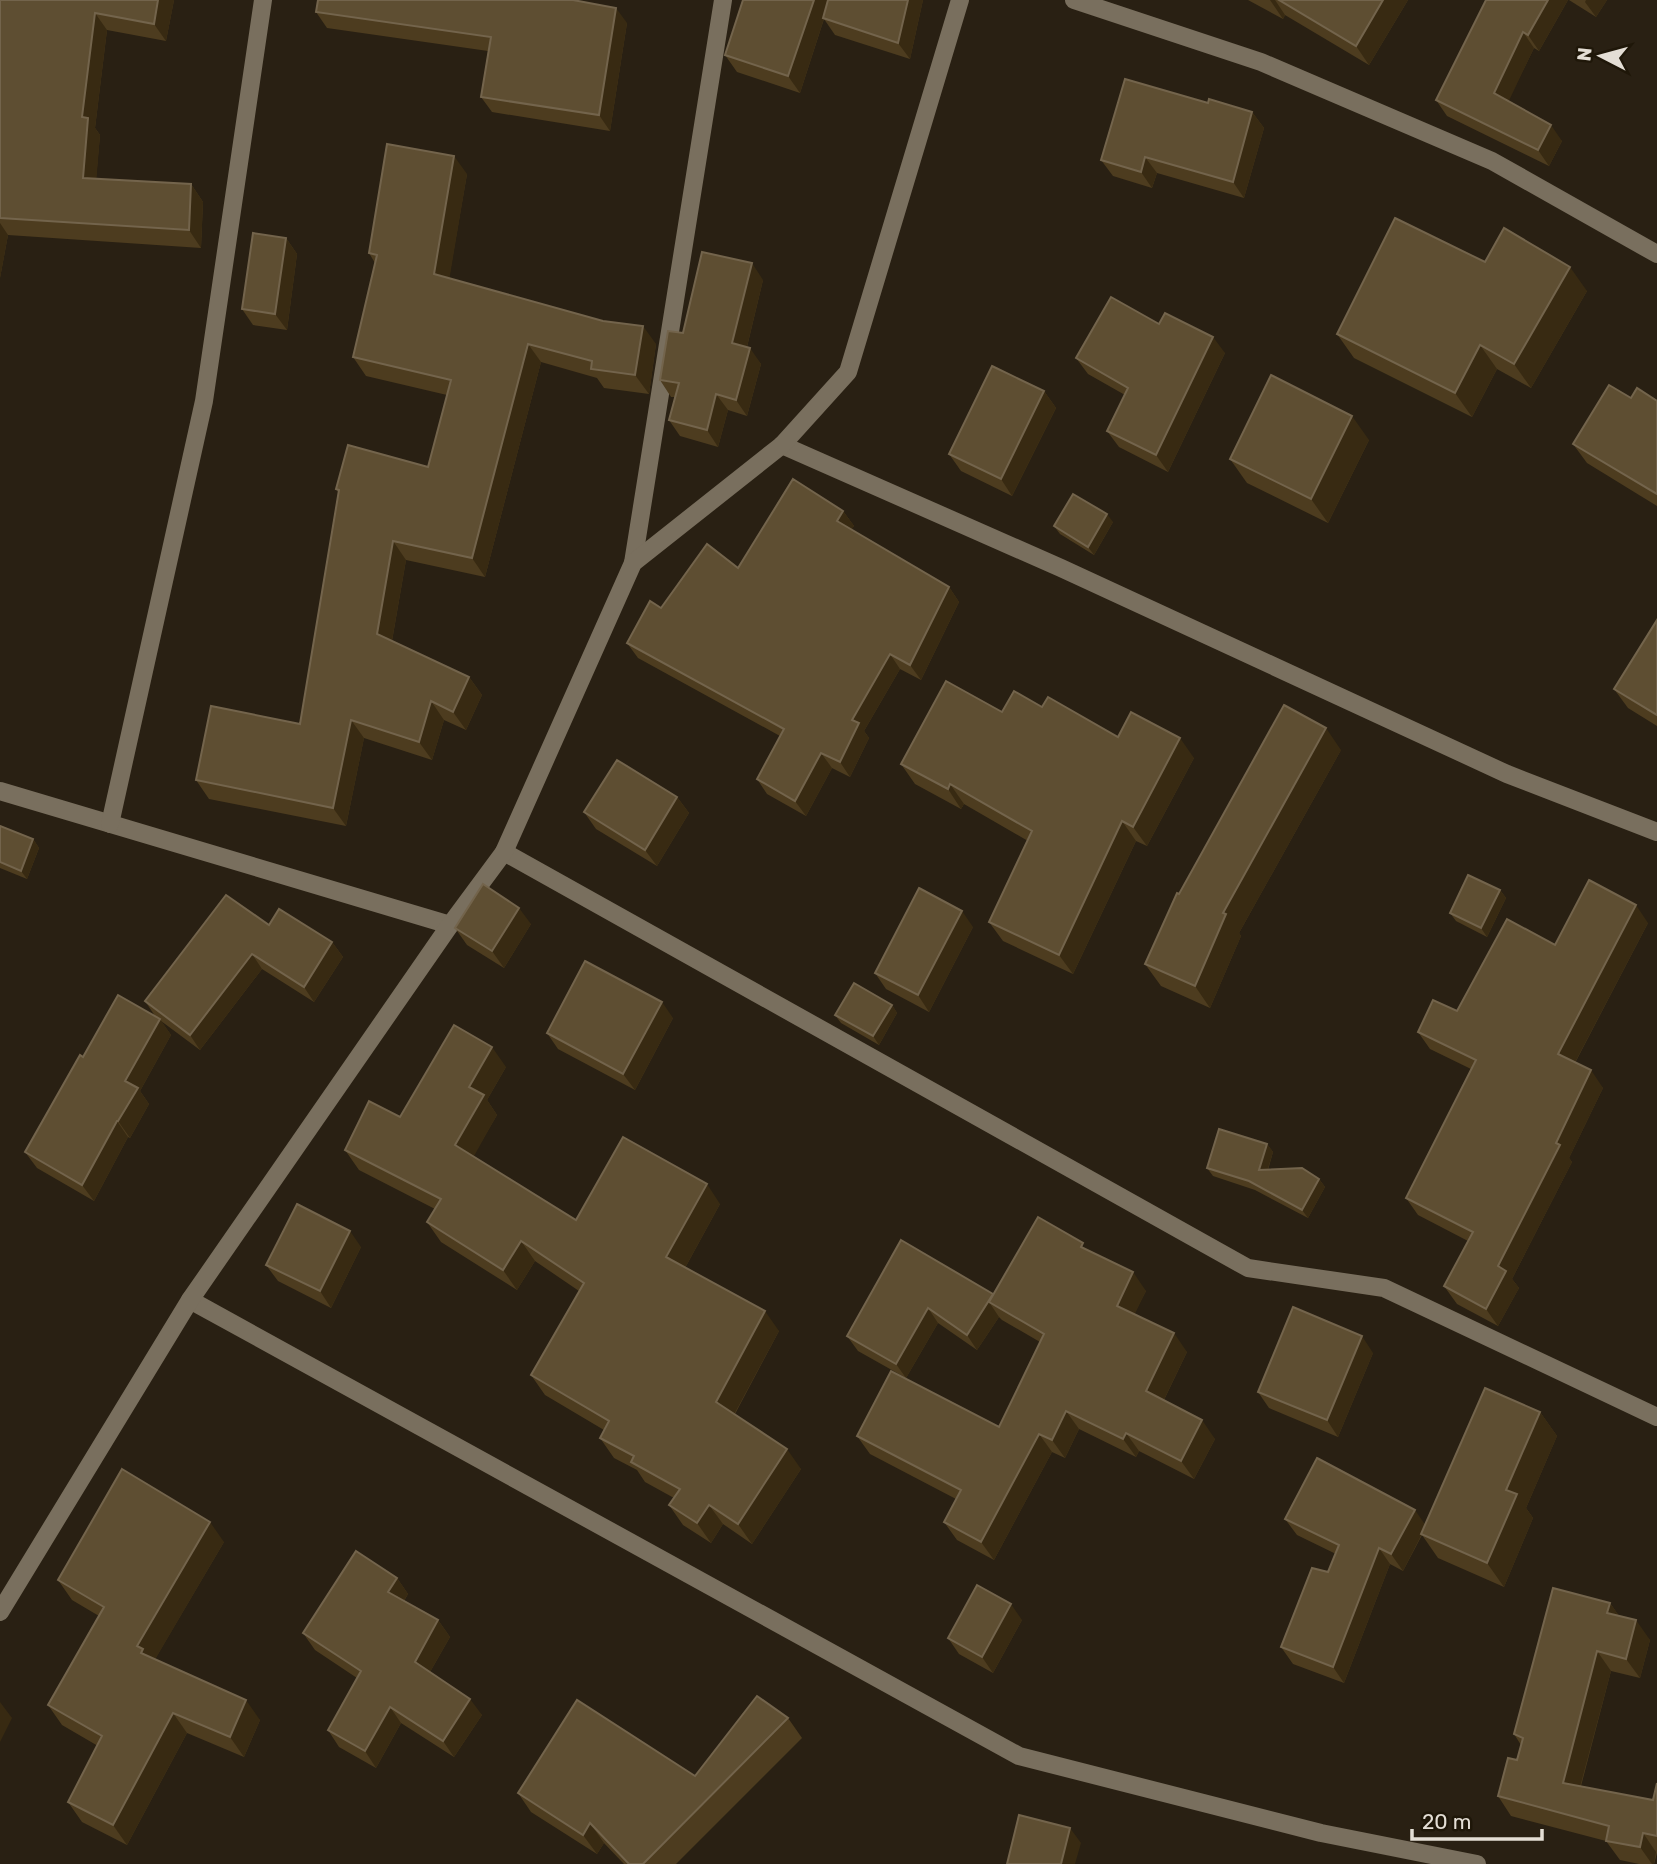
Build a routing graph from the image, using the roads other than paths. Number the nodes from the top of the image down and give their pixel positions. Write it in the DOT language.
graph roads {
  1 [pos="263,0"];
  2 [pos="723,0"];
  3 [pos="960,0"];
  4 [pos="1074,0"];
  5 [pos="1657,254"];
  6 [pos="782,445"];
  7 [pos="632,563"];
  8 [pos="0,791"];
  9 [pos="110,824"];
  10 [pos="1657,832"];
  11 [pos="504,852"];
  12 [pos="450,925"];
  13 [pos="190,1300"];
  14 [pos="1657,1417"];
  15 [pos="0,1612"];
  16 [pos="1477,1864"];
  1 -- 9 [label="street"];
  2 -- 7 [label="street"];
  3 -- 6 [label="street"];
  4 -- 5 [label="street"];
  6 -- 7 [label="street"];
  6 -- 10 [label="street"];
  7 -- 11 [label="street"];
  8 -- 9 [label="street"];
  9 -- 12 [label="street"];
  11 -- 12 [label="street"];
  11 -- 14 [label="street"];
  12 -- 13 [label="street"];
  13 -- 15 [label="street"];
  13 -- 16 [label="street"];
}
